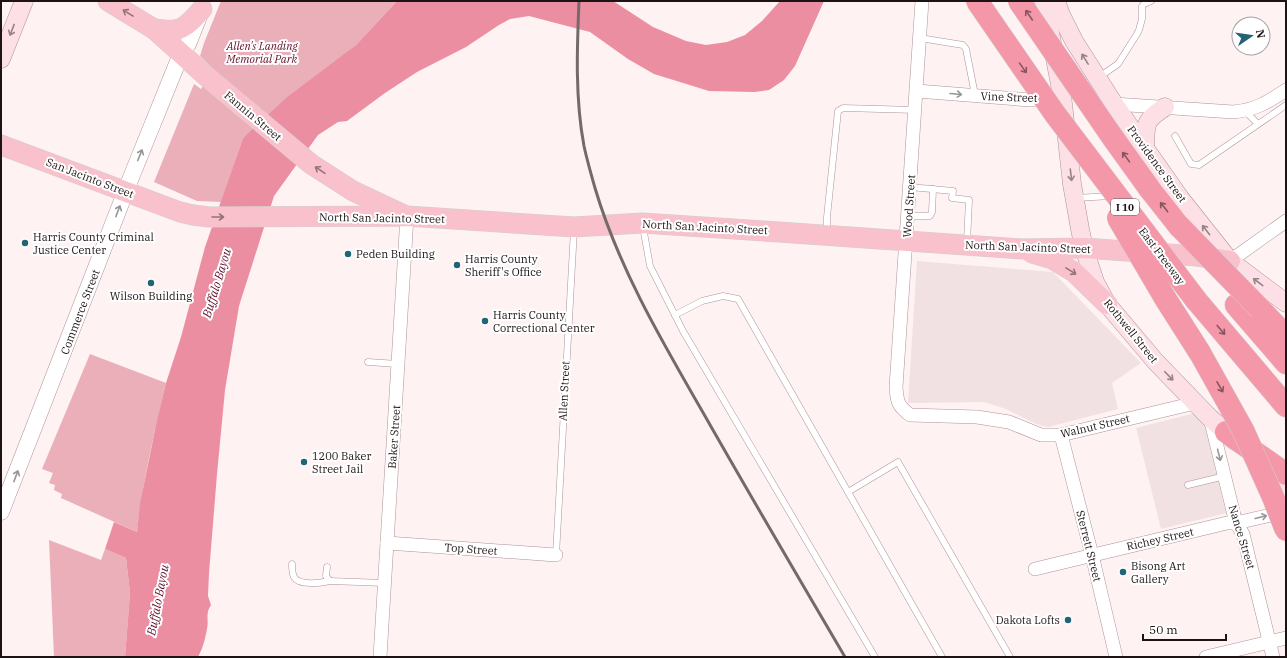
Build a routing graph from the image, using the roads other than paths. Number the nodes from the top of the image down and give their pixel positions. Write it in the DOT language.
graph roads {
  1 [pos="24,1"];
  2 [pos="108,1"];
  3 [pos="922,1"];
  4 [pos="977,1"];
  5 [pos="1019,1"];
  6 [pos="1044,1"];
  7 [pos="1056,1"];
  8 [pos="1151,1"];
  9 [pos="203,5"];
  10 [pos="154,29"];
  11 [pos="920,38"];
  12 [pos="181,54"];
  13 [pos="1,59"];
  14 [pos="1098,78"];
  15 [pos="1286,90"];
  16 [pos="917,91"];
  17 [pos="975,96"];
  18 [pos="1114,104"];
  19 [pos="1058,105"];
  20 [pos="1286,105"];
  21 [pos="1165,107"];
  22 [pos="916,110"];
  23 [pos="1246,111"];
  24 [pos="1258,124"];
  25 [pos="1175,136"];
  26 [pos="1,145"];
  27 [pos="1144,147"];
  28 [pos="910,187"];
  29 [pos="933,189"];
  30 [pos="126,192"];
  31 [pos="1112,196"];
  32 [pos="1075,198"];
  33 [pos="180,212"];
  34 [pos="407,216"];
  35 [pos="908,216"];
  36 [pos="1286,221"];
  37 [pos="642,223"];
  38 [pos="1179,226"];
  39 [pos="574,227"];
  40 [pos="827,235"];
  41 [pos="906,242"];
  42 [pos="966,246"];
  43 [pos="1084,248"];
  44 [pos="1046,253"];
  45 [pos="1230,261"];
  46 [pos="1286,303"];
  47 [pos="1107,304"];
  48 [pos="675,315"];
  49 [pos="1286,336"];
  50 [pos="368,362"];
  51 [pos="1286,363"];
  52 [pos="398,364"];
  53 [pos="1195,403"];
  54 [pos="1286,406"];
  55 [pos="902,409"];
  56 [pos="1210,418"];
  57 [pos="1226,432"];
  58 [pos="1061,435"];
  59 [pos="1286,474"];
  60 [pos="1225,476"];
  61 [pos="1188,486"];
  62 [pos="848,492"];
  63 [pos="1286,496"];
  64 [pos="3,504"];
  65 [pos="1286,511"];
  66 [pos="1236,524"];
  67 [pos="1286,530"];
  68 [pos="387,543"];
  69 [pos="556,555"];
  70 [pos="1092,555"];
  71 [pos="292,564"];
  72 [pos="327,567"];
  73 [pos="1035,569"];
  74 [pos="330,582"];
  75 [pos="384,583"];
  76 [pos="1286,638"];
  77 [pos="1270,642"];
  78 [pos="380,657"];
  79 [pos="875,657"];
  80 [pos="942,657"];
  81 [pos="1010,657"];
  82 [pos="1116,657"];
  83 [pos="1206,657"];
  84 [pos="1273,657"];
  1 -- 13 [label="main road, one-way"];
  10 -- 2 [label="main road, Fannin Street, one-way"];
  3 -- 11 [label="street, Wood Street"];
  4 -- 19 [label="highway, East Freeway / I 10, one-way, bridge"];
  38 -- 5 [label="highway, I 10, one-way, bridge"];
  6 -- 19 [label="main road, Rothwell Street"];
  14 -- 7 [label="main road, Providence Street, one-way"];
  8 -- 14 [label="lane"];
  9 -- 10 [label="main road"];
  9 -- 12 [label="street, Commerce Street"];
  10 -- 12 [label="main road, Fannin Street"];
  11 -- 16 [label="street, Wood Street"];
  11 -- 17 [label="lane"];
  30 -- 12 [label="street, Commerce Street, one-way"];
  34 -- 12 [label="main road, Fannin Street, one-way"];
  14 -- 18 [label="main road, Providence Street"];
  14 -- 19 [label="street, Vine Street"];
  15 -- 23 [label="street"];
  16 -- 17 [label="street, Vine Street, one-way"];
  16 -- 22 [label="street, Wood Street"];
  17 -- 19 [label="street, Vine Street"];
  18 -- 21 [label="street"];
  18 -- 27 [label="main road, Providence Street"];
  19 -- 32 [label="main road, Rothwell Street, one-way"];
  19 -- 54 [label="highway, East Freeway / I 10, one-way, bridge"];
  19 -- 67 [label="highway, one-way, bridge"];
  20 -- 24 [label="lane"];
  21 -- 23 [label="street"];
  21 -- 27 [label="main road"];
  22 -- 28 [label="street, Wood Street"];
  22 -- 40 [label="lane"];
  23 -- 24 [label="lane"];
  24 -- 25 [label="lane"];
  26 -- 30 [label="main road, San Jacinto Street"];
  45 -- 27 [label="main road, Providence Street, one-way"];
  28 -- 29 [label="lane"];
  28 -- 35 [label="street, Wood Street"];
  29 -- 35 [label="lane"];
  29 -- 42 [label="lane"];
  30 -- 33 [label="main road, San Jacinto Street"];
  64 -- 30 [label="street, Commerce Street, one-way"];
  31 -- 32 [label="lane"];
  32 -- 43 [label="main road, Rothwell Street"];
  33 -- 34 [label="main road, North San Jacinto Street, one-way"];
  34 -- 39 [label="main road, North San Jacinto Street"];
  34 -- 52 [label="street, Baker Street"];
  35 -- 41 [label="street, Wood Street"];
  36 -- 45 [label="street"];
  37 -- 39 [label="main road, North San Jacinto Street"];
  37 -- 40 [label="main road, North San Jacinto Street"];
  37 -- 48 [label="lane"];
  38 -- 49 [label="highway, bridge"];
  38 -- 51 [label="highway, I 10, bridge"];
  39 -- 69 [label="lane, Allen Street"];
  40 -- 41 [label="main road, North San Jacinto Street"];
  41 -- 42 [label="main road, North San Jacinto Street"];
  41 -- 55 [label="street, Wood Street"];
  42 -- 44 [label="main road, North San Jacinto Street"];
  43 -- 44 [label="main road, North San Jacinto Street"];
  43 -- 45 [label="main road, North San Jacinto Street"];
  43 -- 47 [label="main road, Rothwell Street"];
  44 -- 47 [label="main road, one-way"];
  46 -- 45 [label="main road, Providence Street, one-way"];
  47 -- 53 [label="main road, Rothwell Street, one-way"];
  48 -- 62 [label="lane"];
  48 -- 79 [label="lane"];
  50 -- 52 [label="lane"];
  52 -- 68 [label="street, Baker Street"];
  53 -- 56 [label="main road, Rothwell Street"];
  53 -- 58 [label="street, Walnut Street"];
  55 -- 58 [label="street, Walnut Street"];
  56 -- 57 [label="main road, Rothwell Street"];
  56 -- 60 [label="street, Nance Street, one-way"];
  57 -- 59 [label="highway"];
  57 -- 63 [label="main road, Rothwell Street"];
  58 -- 70 [label="street, Sterrett Street"];
  60 -- 61 [label="lane"];
  60 -- 66 [label="street, Nance Street"];
  62 -- 80 [label="lane"];
  62 -- 81 [label="lane"];
  66 -- 65 [label="street, Richey Street, one-way"];
  66 -- 70 [label="street, Richey Street"];
  66 -- 77 [label="street, Nance Street"];
  68 -- 69 [label="street, Top Street"];
  68 -- 75 [label="street, Baker Street"];
  70 -- 73 [label="street, Richey Street"];
  70 -- 82 [label="street, Sterrett Street"];
  71 -- 74 [label="lane"];
  72 -- 74 [label="lane"];
  74 -- 75 [label="lane"];
  75 -- 78 [label="street, Baker Street"];
  76 -- 77 [label="street"];
  77 -- 83 [label="street"];
  77 -- 84 [label="street, Nance Street"];
}
